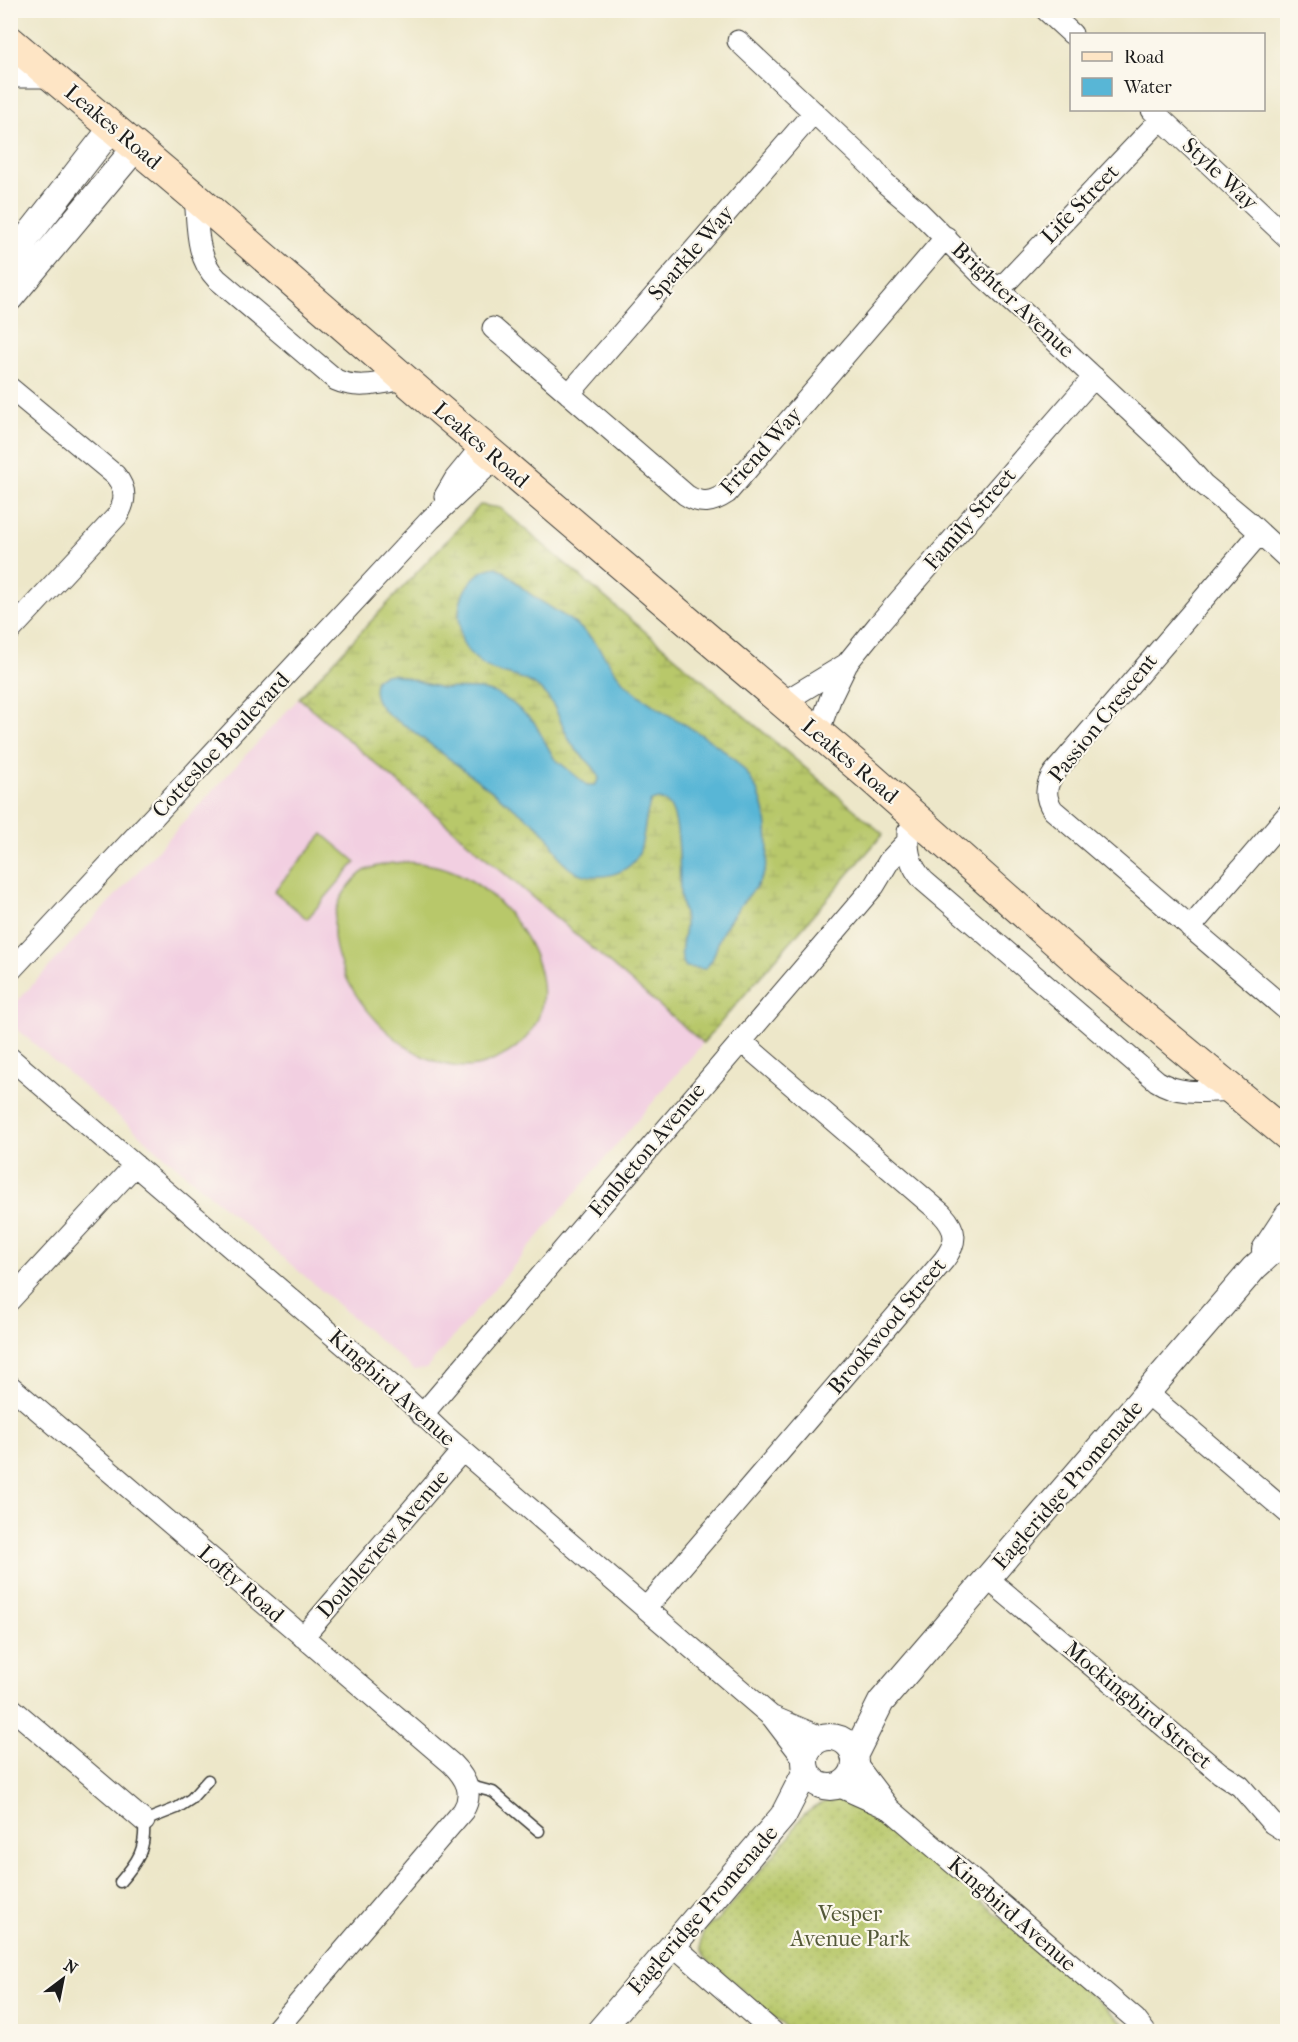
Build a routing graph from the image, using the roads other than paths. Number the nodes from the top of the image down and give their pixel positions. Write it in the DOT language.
graph roads {
  1 [pos="1046,10"];
  2 [pos="1071,33"];
  3 [pos="10,41"];
  4 [pos="738,41"];
  5 [pos="10,77"];
  6 [pos="54,77"];
  7 [pos="814,112"];
  8 [pos="1156,114"];
  9 [pos="113,127"];
  10 [pos="137,146"];
  11 [pos="195,197"];
  12 [pos="946,237"];
  13 [pos="1287,238"];
  14 [pos="10,258"];
  15 [pos="999,290"];
  16 [pos="10,298"];
  17 [pos="493,328"];
  18 [pos="1094,377"];
  19 [pos="404,379"];
  20 [pos="12,388"];
  21 [pos="569,394"];
  22 [pos="489,452"];
  23 [pos="1260,533"];
  24 [pos="1287,559"];
  25 [pos="10,631"];
  26 [pos="848,662"];
  27 [pos="782,703"];
  28 [pos="818,733"];
  29 [pos="909,811"];
  30 [pos="1287,814"];
  31 [pos="908,842"];
  32 [pos="924,881"];
  33 [pos="874,886"];
  34 [pos="1190,928"];
  35 [pos="10,971"];
  36 [pos="1287,1011"];
  37 [pos="741,1041"];
  38 [pos="11,1059"];
  39 [pos="1234,1090"];
  40 [pos="1287,1136"];
  41 [pos="135,1165"];
  42 [pos="1287,1215"];
  43 [pos="1287,1238"];
  44 [pos="1254,1268"];
  45 [pos="10,1300"];
  46 [pos="10,1386"];
  47 [pos="1147,1394"];
  48 [pos="422,1415"];
  49 [pos="462,1450"];
  50 [pos="1287,1513"];
  51 [pos="987,1578"];
  52 [pos="646,1608"];
  53 [pos="303,1637"];
  54 [pos="881,1702"];
  55 [pos="10,1707"];
  56 [pos="772,1717"];
  57 [pos="825,1737"];
  58 [pos="855,1760"];
  59 [pos="805,1765"];
  60 [pos="208,1780"];
  61 [pos="467,1785"];
  62 [pos="834,1787"];
  63 [pos="890,1809"];
  64 [pos="783,1816"];
  65 [pos="144,1821"];
  66 [pos="539,1831"];
  67 [pos="1287,1833"];
  68 [pos="120,1882"];
  69 [pos="673,1945"];
  70 [pos="1140,2025"];
  71 [pos="274,2031"];
  72 [pos="599,2031"];
  73 [pos="773,2031"];
  74 [pos="1158,2031"];
  1 -- 2 [label="street"];
  3 -- 6 [label="main road, Leakes Road"];
  4 -- 7 [label="street, Brighter Avenue"];
  5 -- 6 [label="street, Leakes Road"];
  6 -- 9 [label="main road, Leakes Road"];
  7 -- 12 [label="street, Brighter Avenue"];
  7 -- 21 [label="street, Sparkle Way"];
  8 -- 13 [label="street, Style Way"];
  8 -- 15 [label="street, Life Street"];
  9 -- 10 [label="main road, Leakes Road"];
  9 -- 14 [label="street"];
  10 -- 11 [label="main road, Leakes Road"];
  10 -- 16 [label="street"];
  11 -- 19 [label="main road, Leakes Road"];
  11 -- 19 [label="street"];
  12 -- 15 [label="street, Brighter Avenue"];
  12 -- 21 [label="street, Friend Way"];
  15 -- 18 [label="street, Brighter Avenue"];
  17 -- 21 [label="street, Friend Way"];
  18 -- 23 [label="street, Brighter Avenue"];
  18 -- 26 [label="street, Family Street"];
  19 -- 22 [label="main road, Leakes Road"];
  20 -- 25 [label="street"];
  22 -- 27 [label="main road, Leakes Road"];
  22 -- 35 [label="street, Cottesloe Boulevard"];
  23 -- 24 [label="street, Brighter Avenue"];
  23 -- 34 [label="street, Passion Crescent"];
  26 -- 27 [label="street, Family Street"];
  26 -- 28 [label="street, Family Street"];
  27 -- 28 [label="main road, Leakes Road"];
  28 -- 29 [label="main road, Leakes Road"];
  29 -- 31 [label="street, Leakes Road"];
  29 -- 39 [label="main road, Leakes Road"];
  30 -- 34 [label="street"];
  31 -- 32 [label="street, Leakes Road"];
  31 -- 33 [label="street, Embleton Avenue"];
  32 -- 33 [label="street, Embleton Avenue"];
  32 -- 39 [label="street, Leakes Road"];
  33 -- 37 [label="street, Embleton Avenue"];
  34 -- 36 [label="street, Passion Crescent"];
  37 -- 48 [label="street, Embleton Avenue"];
  37 -- 52 [label="street, Brookwood Street"];
  38 -- 41 [label="street, Kingbird Avenue"];
  39 -- 40 [label="main road, Leakes Road"];
  41 -- 45 [label="street"];
  41 -- 48 [label="street, Kingbird Avenue"];
  42 -- 44 [label="street, Eagleridge Promenade"];
  43 -- 44 [label="street, Eagleridge Promenade"];
  44 -- 47 [label="street, Eagleridge Promenade"];
  46 -- 53 [label="street, Lofty Road"];
  47 -- 50 [label="street"];
  47 -- 51 [label="street, Eagleridge Promenade"];
  48 -- 49 [label="street, Kingbird Avenue"];
  49 -- 52 [label="street, Kingbird Avenue"];
  49 -- 53 [label="street, Doubleview Avenue"];
  51 -- 54 [label="street, Eagleridge Promenade"];
  51 -- 67 [label="street, Mockingbird Street"];
  52 -- 56 [label="street, Kingbird Avenue"];
  53 -- 61 [label="street, Lofty Road"];
  54 -- 57 [label="street, Eagleridge Promenade"];
  54 -- 58 [label="street, Eagleridge Promenade"];
  55 -- 65 [label="street"];
  56 -- 57 [label="street, Kingbird Avenue"];
  56 -- 59 [label="street, Kingbird Avenue"];
  57 -- 58 [label="street"];
  57 -- 59 [label="street"];
  58 -- 62 [label="street"];
  58 -- 63 [label="street, Kingbird Avenue"];
  59 -- 62 [label="street"];
  59 -- 64 [label="street, Eagleridge Promenade"];
  60 -- 65 [label="lane"];
  61 -- 66 [label="lane"];
  61 -- 71 [label="street"];
  62 -- 63 [label="street, Kingbird Avenue"];
  62 -- 64 [label="street, Eagleridge Promenade"];
  63 -- 70 [label="street, Kingbird Avenue"];
  64 -- 69 [label="street, Eagleridge Promenade"];
  65 -- 68 [label="lane"];
  69 -- 72 [label="street, Eagleridge Promenade"];
  69 -- 73 [label="street"];
  70 -- 74 [label="street, Kingbird Avenue"];
}
